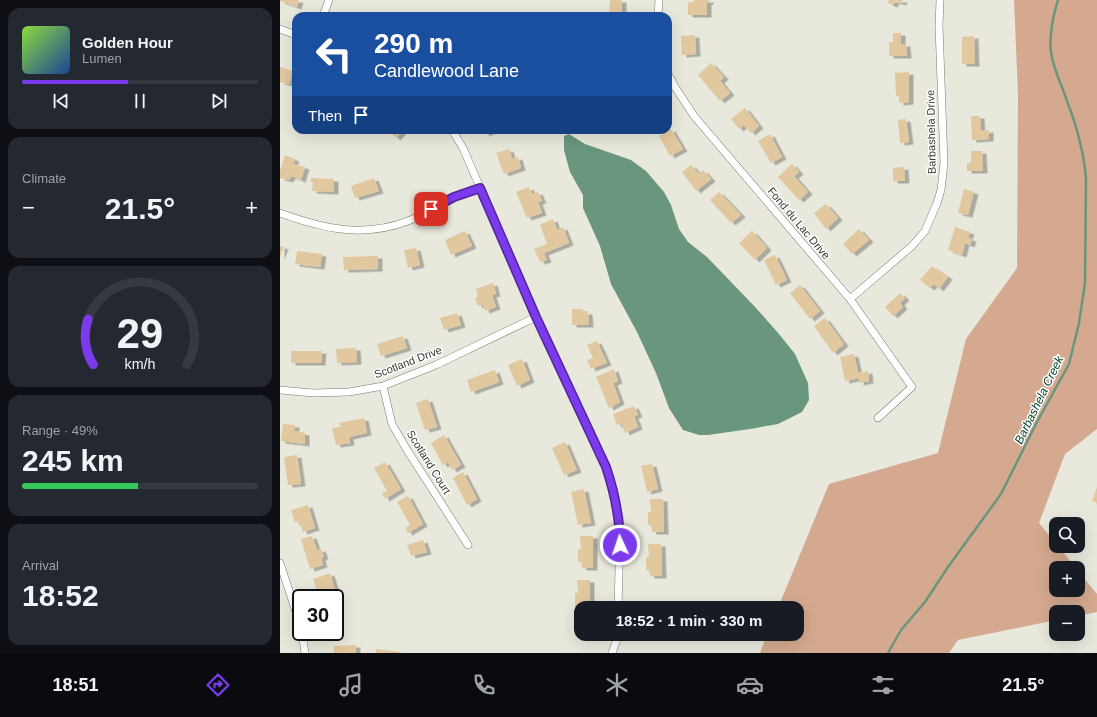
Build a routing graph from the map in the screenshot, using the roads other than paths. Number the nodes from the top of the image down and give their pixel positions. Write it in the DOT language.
graph roads {
  1 [pos="329,0"];
  2 [pos="659,0"];
  3 [pos="940,0"];
  4 [pos="324,12"];
  5 [pos="658,12"];
  6 [pos="280,30"];
  7 [pos="292,34"];
  8 [pos="672,83"];
  9 [pos="454,134"];
  10 [pos="480,188"];
  11 [pos="280,213"];
  12 [pos="850,299"];
  13 [pos="536,317"];
  14 [pos="383,386"];
  15 [pos="280,390"];
  16 [pos="878,418"];
  17 [pos="468,545"];
  18 [pos="280,563"];
  19 [pos="292,600"];
  20 [pos="618,601"];
  21 [pos="303,641"];
  22 [pos="616,641"];
  23 [pos="305,653"];
  24 [pos="612,653"];
  1 -- 4 [label="street"];
  2 -- 5 [label="street"];
  3 -- 12 [label="street, Barbashela Drive"];
  6 -- 7 [label="street"];
  8 -- 12 [label="street, Fond du Lac Drive"];
  9 -- 10 [label="street"];
  10 -- 11 [label="street"];
  10 -- 13 [label="street"];
  12 -- 16 [label="street, Fond du Lac Drive"];
  13 -- 14 [label="street, Scotland Drive"];
  13 -- 20 [label="street"];
  14 -- 15 [label="street, Scotland Drive"];
  14 -- 17 [label="street, Scotland Court"];
  18 -- 19 [label="street"];
  21 -- 23 [label="street"];
  22 -- 24 [label="street"];
}
